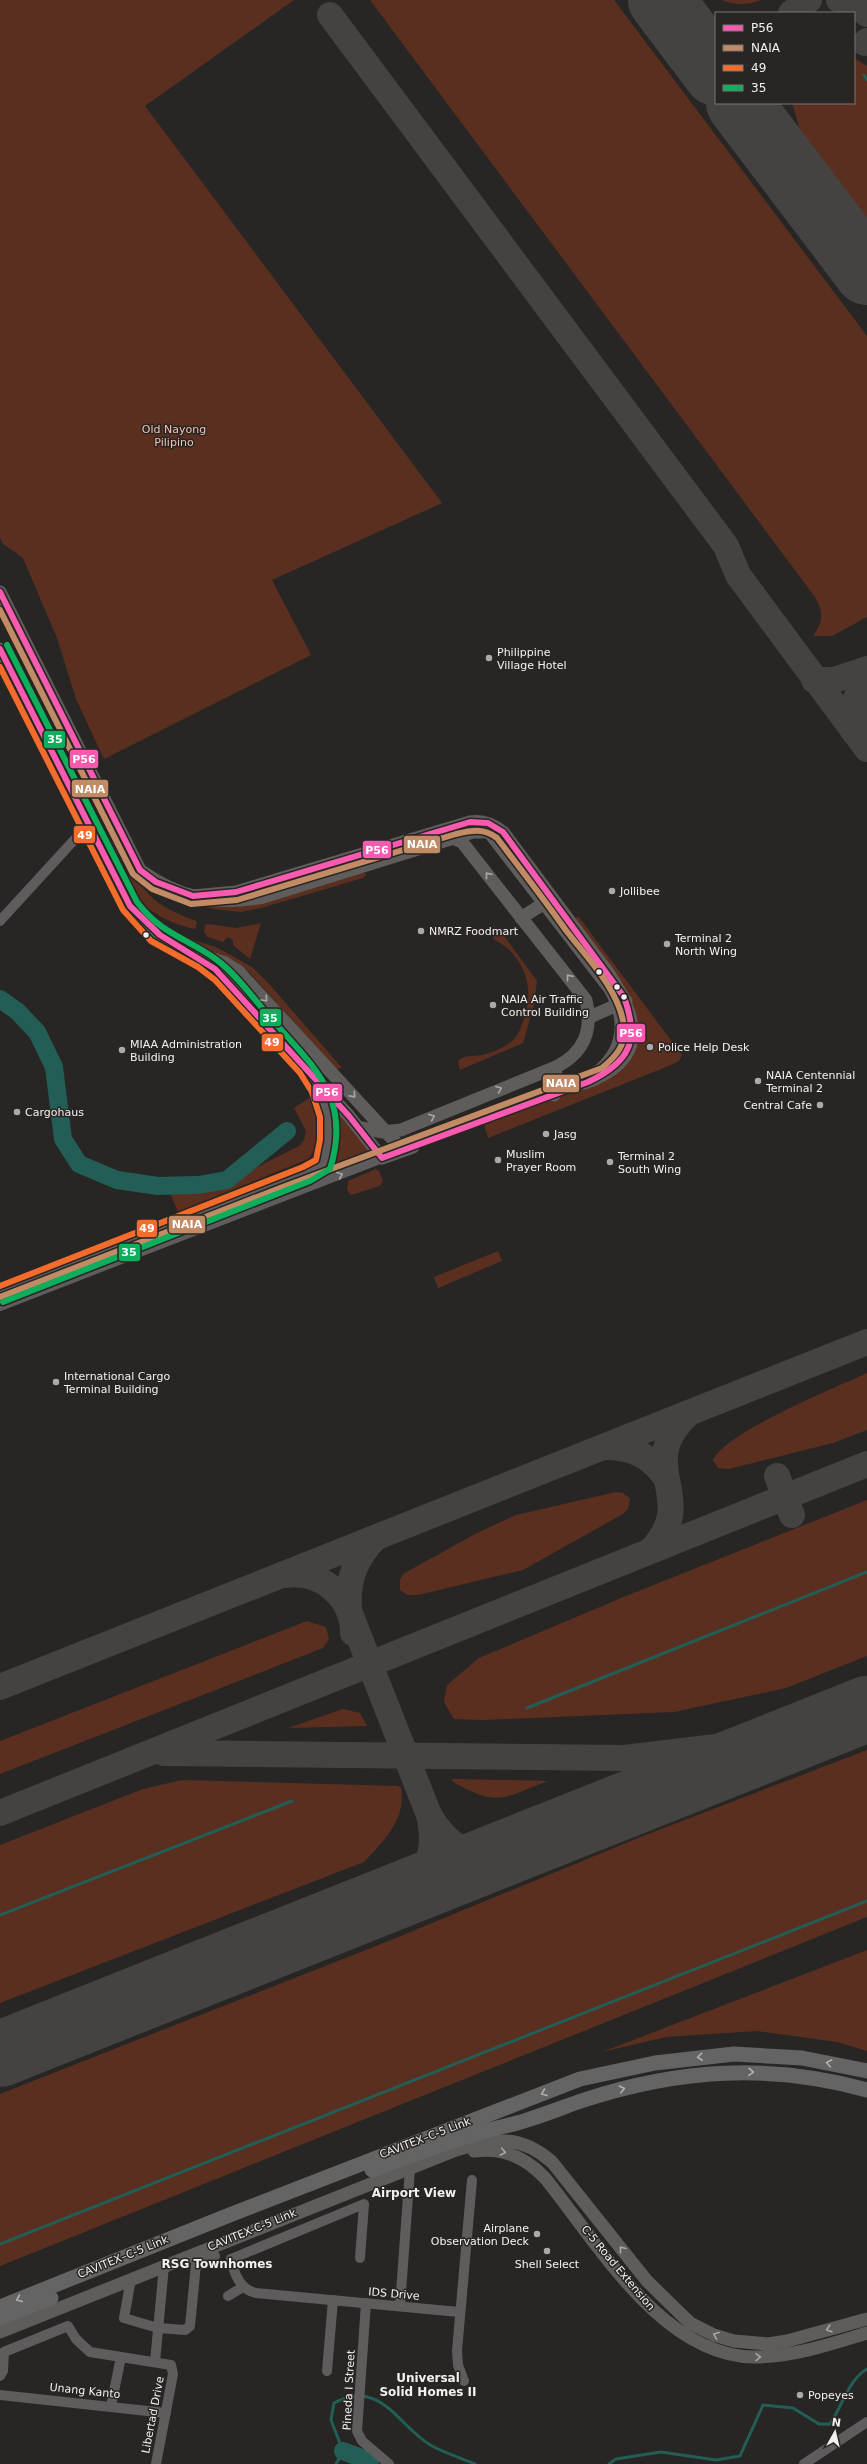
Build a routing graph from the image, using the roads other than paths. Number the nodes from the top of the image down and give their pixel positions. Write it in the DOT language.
graph roads {
  1 [pos="0,592"];
  2 [pos="0,649"];
  3 [pos="90,828"];
  4 [pos="437,831"];
  5 [pos="126,842"];
  6 [pos="103,854"];
  7 [pos="193,896"];
  8 [pos="552,898"];
  9 [pos="521,918"];
  10 [pos="0,921"];
  11 [pos="194,954"];
  12 [pos="626,1001"];
  13 [pos="590,1016"];
  14 [pos="556,1067"];
  15 [pos="314,1079"];
  16 [pos="554,1095"];
  17 [pos="452,1109"];
  18 [pos="358,1127"];
  19 [pos="401,1130"];
  20 [pos="460,1130"];
  21 [pos="382,1158"];
  22 [pos="0,1294"];
  23 [pos="0,1306"];
  24 [pos="867,2071"];
  25 [pos="867,2090"];
  26 [pos="507,2140"];
  27 [pos="410,2169"];
  28 [pos="472,2180"];
  29 [pos="213,2252"];
  30 [pos="360,2258"];
  31 [pos="231,2259"];
  32 [pos="164,2266"];
  33 [pos="131,2279"];
  34 [pos="243,2287"];
  35 [pos="228,2296"];
  36 [pos="333,2300"];
  37 [pos="366,2303"];
  38 [pos="400,2306"];
  39 [pos="0,2307"];
  40 [pos="459,2312"];
  41 [pos="0,2318"];
  42 [pos="867,2319"];
  43 [pos="158,2328"];
  44 [pos="0,2332"];
  45 [pos="867,2333"];
  46 [pos="121,2357"];
  47 [pos="155,2362"];
  48 [pos="326,2371"];
  49 [pos="0,2376"];
  50 [pos="464,2382"];
  51 [pos="0,2395"];
  52 [pos="111,2406"];
  53 [pos="166,2413"];
  54 [pos="867,2422"];
  55 [pos="156,2464"];
  56 [pos="389,2464"];
  57 [pos="804,2464"];
  1 -- 5 [label="main road"];
  2 -- 3 [label="main road"];
  3 -- 6 [label="main road"];
  3 -- 10 [label="street"];
  4 -- 7 [label="main road"];
  4 -- 8 [label="main road"];
  9 -- 4 [label="main road, one-way"];
  5 -- 6 [label="main road"];
  5 -- 7 [label="main road"];
  6 -- 11 [label="main road"];
  11 -- 7 [label="main road, one-way, bridge"];
  8 -- 9 [label="main road"];
  8 -- 12 [label="main road"];
  13 -- 9 [label="main road, one-way"];
  11 -- 15 [label="main road"];
  12 -- 13 [label="main road"];
  12 -- 16 [label="main road"];
  13 -- 14 [label="main road"];
  14 -- 16 [label="main road"];
  17 -- 14 [label="main road, one-way"];
  15 -- 18 [label="main road"];
  15 -- 22 [label="street"];
  16 -- 20 [label="main road"];
  19 -- 17 [label="main road, one-way"];
  17 -- 20 [label="main road"];
  18 -- 19 [label="main road"];
  18 -- 21 [label="main road"];
  19 -- 21 [label="main road"];
  20 -- 21 [label="main road"];
  23 -- 21 [label="street, one-way"];
  24 -- 39 [label="highway, CAVITEX–C-5 Link, one-way"];
  41 -- 25 [label="highway, CAVITEX–C-5 Link, one-way"];
  26 -- 27 [label="main road, CAVITEX-C-5 Link"];
  42 -- 26 [label="main road, C-5 Road Extension, one-way"];
  27 -- 29 [label="main road, CAVITEX-C-5 Link"];
  27 -- 38 [label="street"];
  27 -- 45 [label="main road, C-5 Road Extension, one-way"];
  28 -- 40 [label="street"];
  29 -- 31 [label="street"];
  29 -- 32 [label="main road, CAVITEX-C-5 Link"];
  29 -- 43 [label="street"];
  30 -- 31 [label="street"];
  31 -- 34 [label="street"];
  32 -- 33 [label="main road, CAVITEX-C-5 Link"];
  32 -- 43 [label="street, Libertad Drive"];
  33 -- 43 [label="street"];
  33 -- 44 [label="main road, CAVITEX-C-5 Link"];
  34 -- 35 [label="street"];
  34 -- 36 [label="street, IDS Drive"];
  36 -- 37 [label="street, IDS Drive"];
  36 -- 48 [label="street"];
  37 -- 38 [label="street, IDS Drive"];
  37 -- 56 [label="street, Pineda I Street"];
  38 -- 40 [label="street, IDS Drive"];
  40 -- 50 [label="street"];
  43 -- 47 [label="street, Libertad Drive"];
  46 -- 47 [label="street"];
  46 -- 49 [label="street"];
  46 -- 52 [label="street"];
  47 -- 53 [label="street, Libertad Drive"];
  51 -- 52 [label="street, Unang Kanto"];
  52 -- 53 [label="street, Unang Kanto"];
  53 -- 55 [label="street, Libertad Drive"];
  54 -- 57 [label="street"];
}
